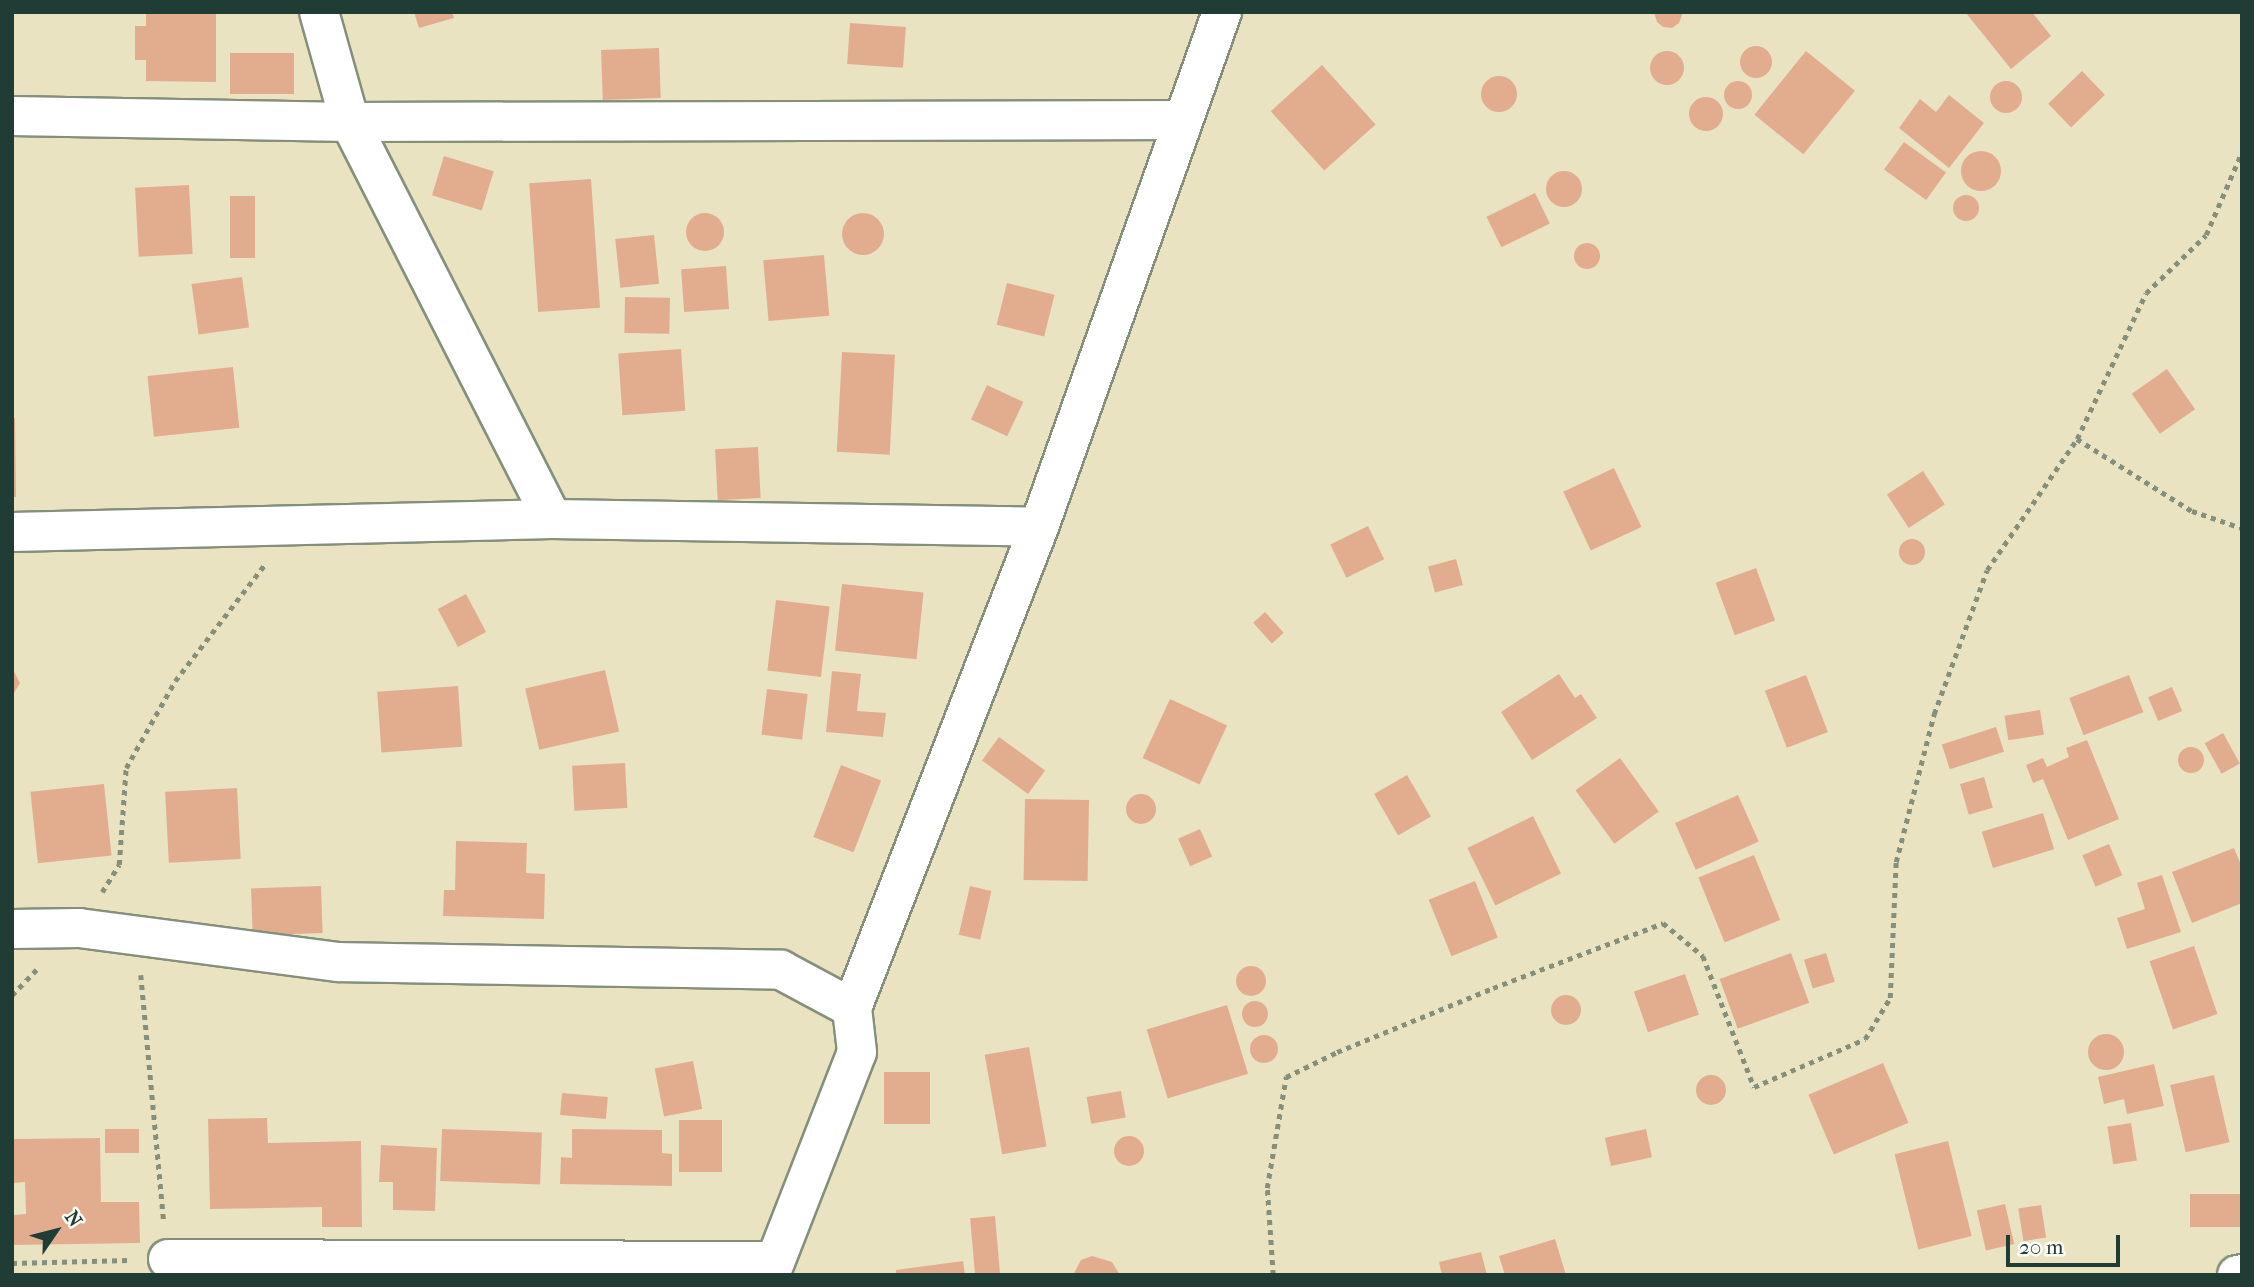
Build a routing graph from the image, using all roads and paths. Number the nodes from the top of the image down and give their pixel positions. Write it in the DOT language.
graph roads {
  1 [pos="319,12"];
  2 [pos="1222,12"];
  3 [pos="12,116"];
  4 [pos="1183,120"];
  5 [pos="350,122"];
  6 [pos="2242,152"];
  7 [pos="2077,439"];
  8 [pos="552,519"];
  9 [pos="295,524"];
  10 [pos="1039,527"];
  11 [pos="2242,528"];
  12 [pos="12,532"];
  13 [pos="79,928"];
  14 [pos="12,929"];
  15 [pos="136,936"];
  16 [pos="852,1008"];
  17 [pos="168,1259"];
  18 [pos="12,1263"];
  19 [pos="773,1268"];
  20 [pos="1273,1275"];
  1 -- 5 [label="street"];
  2 -- 4 [label="street"];
  3 -- 5 [label="street"];
  4 -- 5 [label="street"];
  4 -- 10 [label="street"];
  5 -- 8 [label="street"];
  6 -- 7 [label="path"];
  7 -- 11 [label="path"];
  7 -- 20 [label="path"];
  8 -- 9 [label="street"];
  8 -- 10 [label="street"];
  9 -- 12 [label="street"];
  9 -- 13 [label="path"];
  10 -- 16 [label="street"];
  13 -- 14 [label="street"];
  13 -- 15 [label="street"];
  15 -- 16 [label="street"];
  15 -- 17 [label="path"];
  16 -- 19 [label="street"];
  17 -- 18 [label="path"];
  17 -- 19 [label="street"];
}
